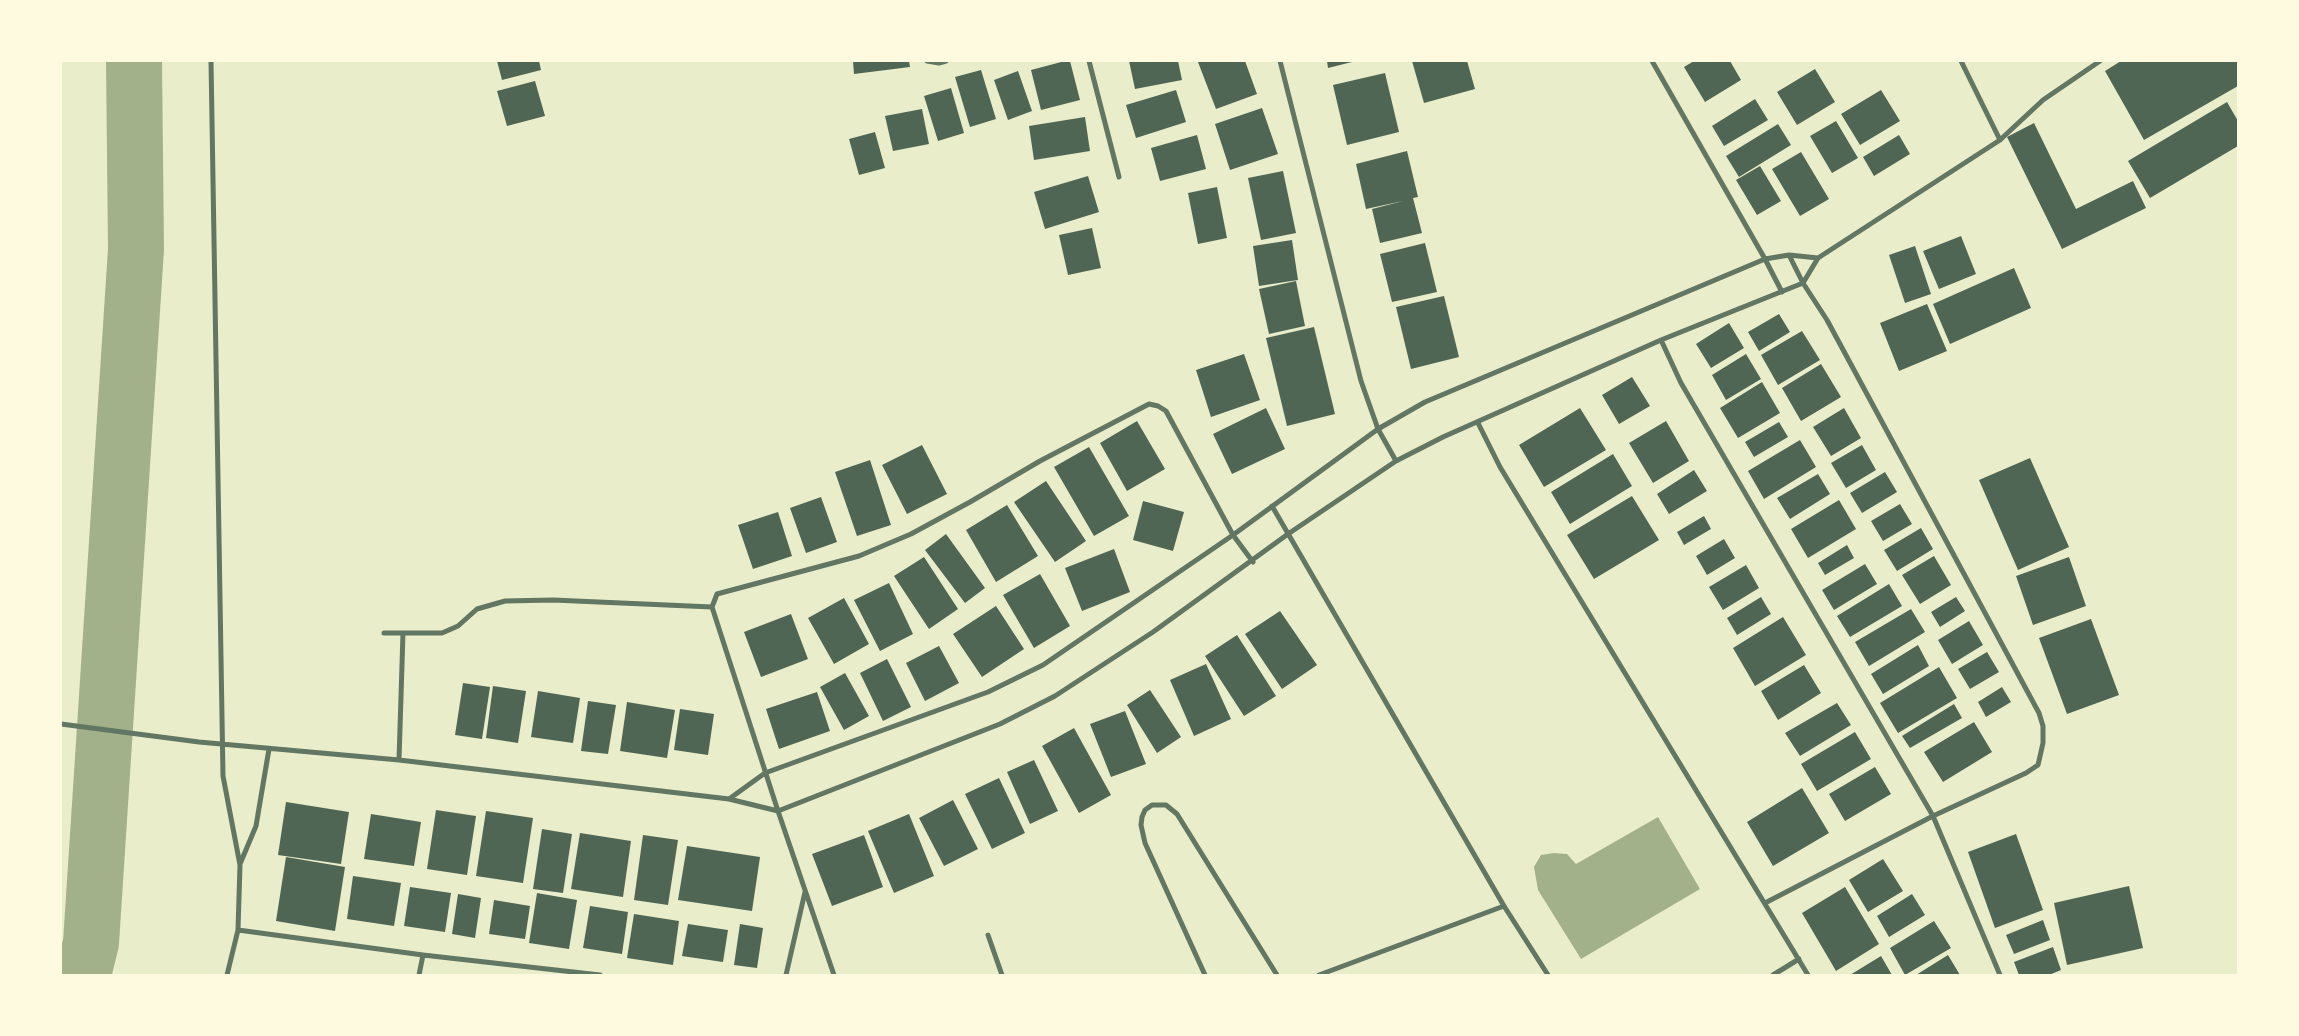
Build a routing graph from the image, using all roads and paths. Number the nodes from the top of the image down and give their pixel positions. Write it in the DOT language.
graph roads {
  1 [pos="211,61"];
  2 [pos="928,61"];
  3 [pos="946,61"];
  4 [pos="1090,61"];
  5 [pos="1280,61"];
  6 [pos="1652,61"];
  7 [pos="1961,61"];
  8 [pos="2100,61"];
  9 [pos="2000,140"];
  10 [pos="1119,177"];
  11 [pos="1789,255"];
  12 [pos="1818,258"];
  13 [pos="1766,259"];
  14 [pos="1803,284"];
  15 [pos="1782,292"];
  16 [pos="1661,340"];
  17 [pos="1478,422"];
  18 [pos="1378,429"];
  19 [pos="1396,461"];
  20 [pos="1272,506"];
  21 [pos="1288,534"];
  22 [pos="1233,535"];
  23 [pos="1253,562"];
  24 [pos="712,607"];
  25 [pos="384,633"];
  26 [pos="403,633"];
  27 [pos="61,724"];
  28 [pos="222,743"];
  29 [pos="269,749"];
  30 [pos="400,760"];
  31 [pos="765,773"];
  32 [pos="729,799"];
  33 [pos="778,811"];
  34 [pos="1933,816"];
  35 [pos="240,865"];
  36 [pos="805,892"];
  37 [pos="1765,902"];
  38 [pos="1504,906"];
  39 [pos="238,930"];
  40 [pos="988,935"];
  41 [pos="423,955"];
  42 [pos="1799,959"];
  43 [pos="227,975"];
  44 [pos="419,975"];
  45 [pos="600,975"];
  46 [pos="786,975"];
  47 [pos="834,975"];
  48 [pos="1002,975"];
  49 [pos="1205,975"];
  50 [pos="1277,975"];
  51 [pos="1319,975"];
  52 [pos="1548,975"];
  53 [pos="1773,975"];
  54 [pos="1808,975"];
  55 [pos="2000,975"];
  1 -- 28 [label="street"];
  2 -- 3 [label="street"];
  4 -- 10 [label="street"];
  5 -- 18 [label="street"];
  6 -- 13 [label="street"];
  7 -- 9 [label="street"];
  8 -- 9 [label="street"];
  9 -- 12 [label="street"];
  11 -- 12 [label="street"];
  11 -- 13 [label="street"];
  11 -- 14 [label="street"];
  12 -- 14 [label="street"];
  13 -- 15 [label="street"];
  13 -- 18 [label="street"];
  14 -- 15 [label="street"];
  14 -- 34 [label="street"];
  15 -- 16 [label="street"];
  16 -- 17 [label="street"];
  16 -- 34 [label="street"];
  17 -- 19 [label="street"];
  17 -- 37 [label="street"];
  18 -- 19 [label="street"];
  18 -- 20 [label="street"];
  19 -- 21 [label="street"];
  20 -- 21 [label="street"];
  20 -- 22 [label="street"];
  21 -- 23 [label="street"];
  21 -- 38 [label="street"];
  22 -- 23 [label="street"];
  22 -- 24 [label="street"];
  22 -- 31 [label="street"];
  23 -- 33 [label="street"];
  24 -- 26 [label="street"];
  24 -- 31 [label="street"];
  25 -- 26 [label="street"];
  26 -- 30 [label="street"];
  27 -- 28 [label="street"];
  28 -- 29 [label="street"];
  28 -- 35 [label="street"];
  29 -- 30 [label="street"];
  29 -- 35 [label="street"];
  30 -- 32 [label="street"];
  31 -- 32 [label="street"];
  31 -- 33 [label="street"];
  32 -- 33 [label="street"];
  33 -- 36 [label="street"];
  34 -- 37 [label="street"];
  34 -- 55 [label="street"];
  35 -- 39 [label="street"];
  36 -- 46 [label="street"];
  36 -- 47 [label="street"];
  37 -- 42 [label="street"];
  38 -- 51 [label="street"];
  38 -- 52 [label="street"];
  39 -- 41 [label="street"];
  39 -- 43 [label="street"];
  40 -- 48 [label="street"];
  41 -- 44 [label="street"];
  41 -- 45 [label="street"];
  42 -- 53 [label="street"];
  42 -- 54 [label="street"];
  49 -- 50 [label="street"];
}
